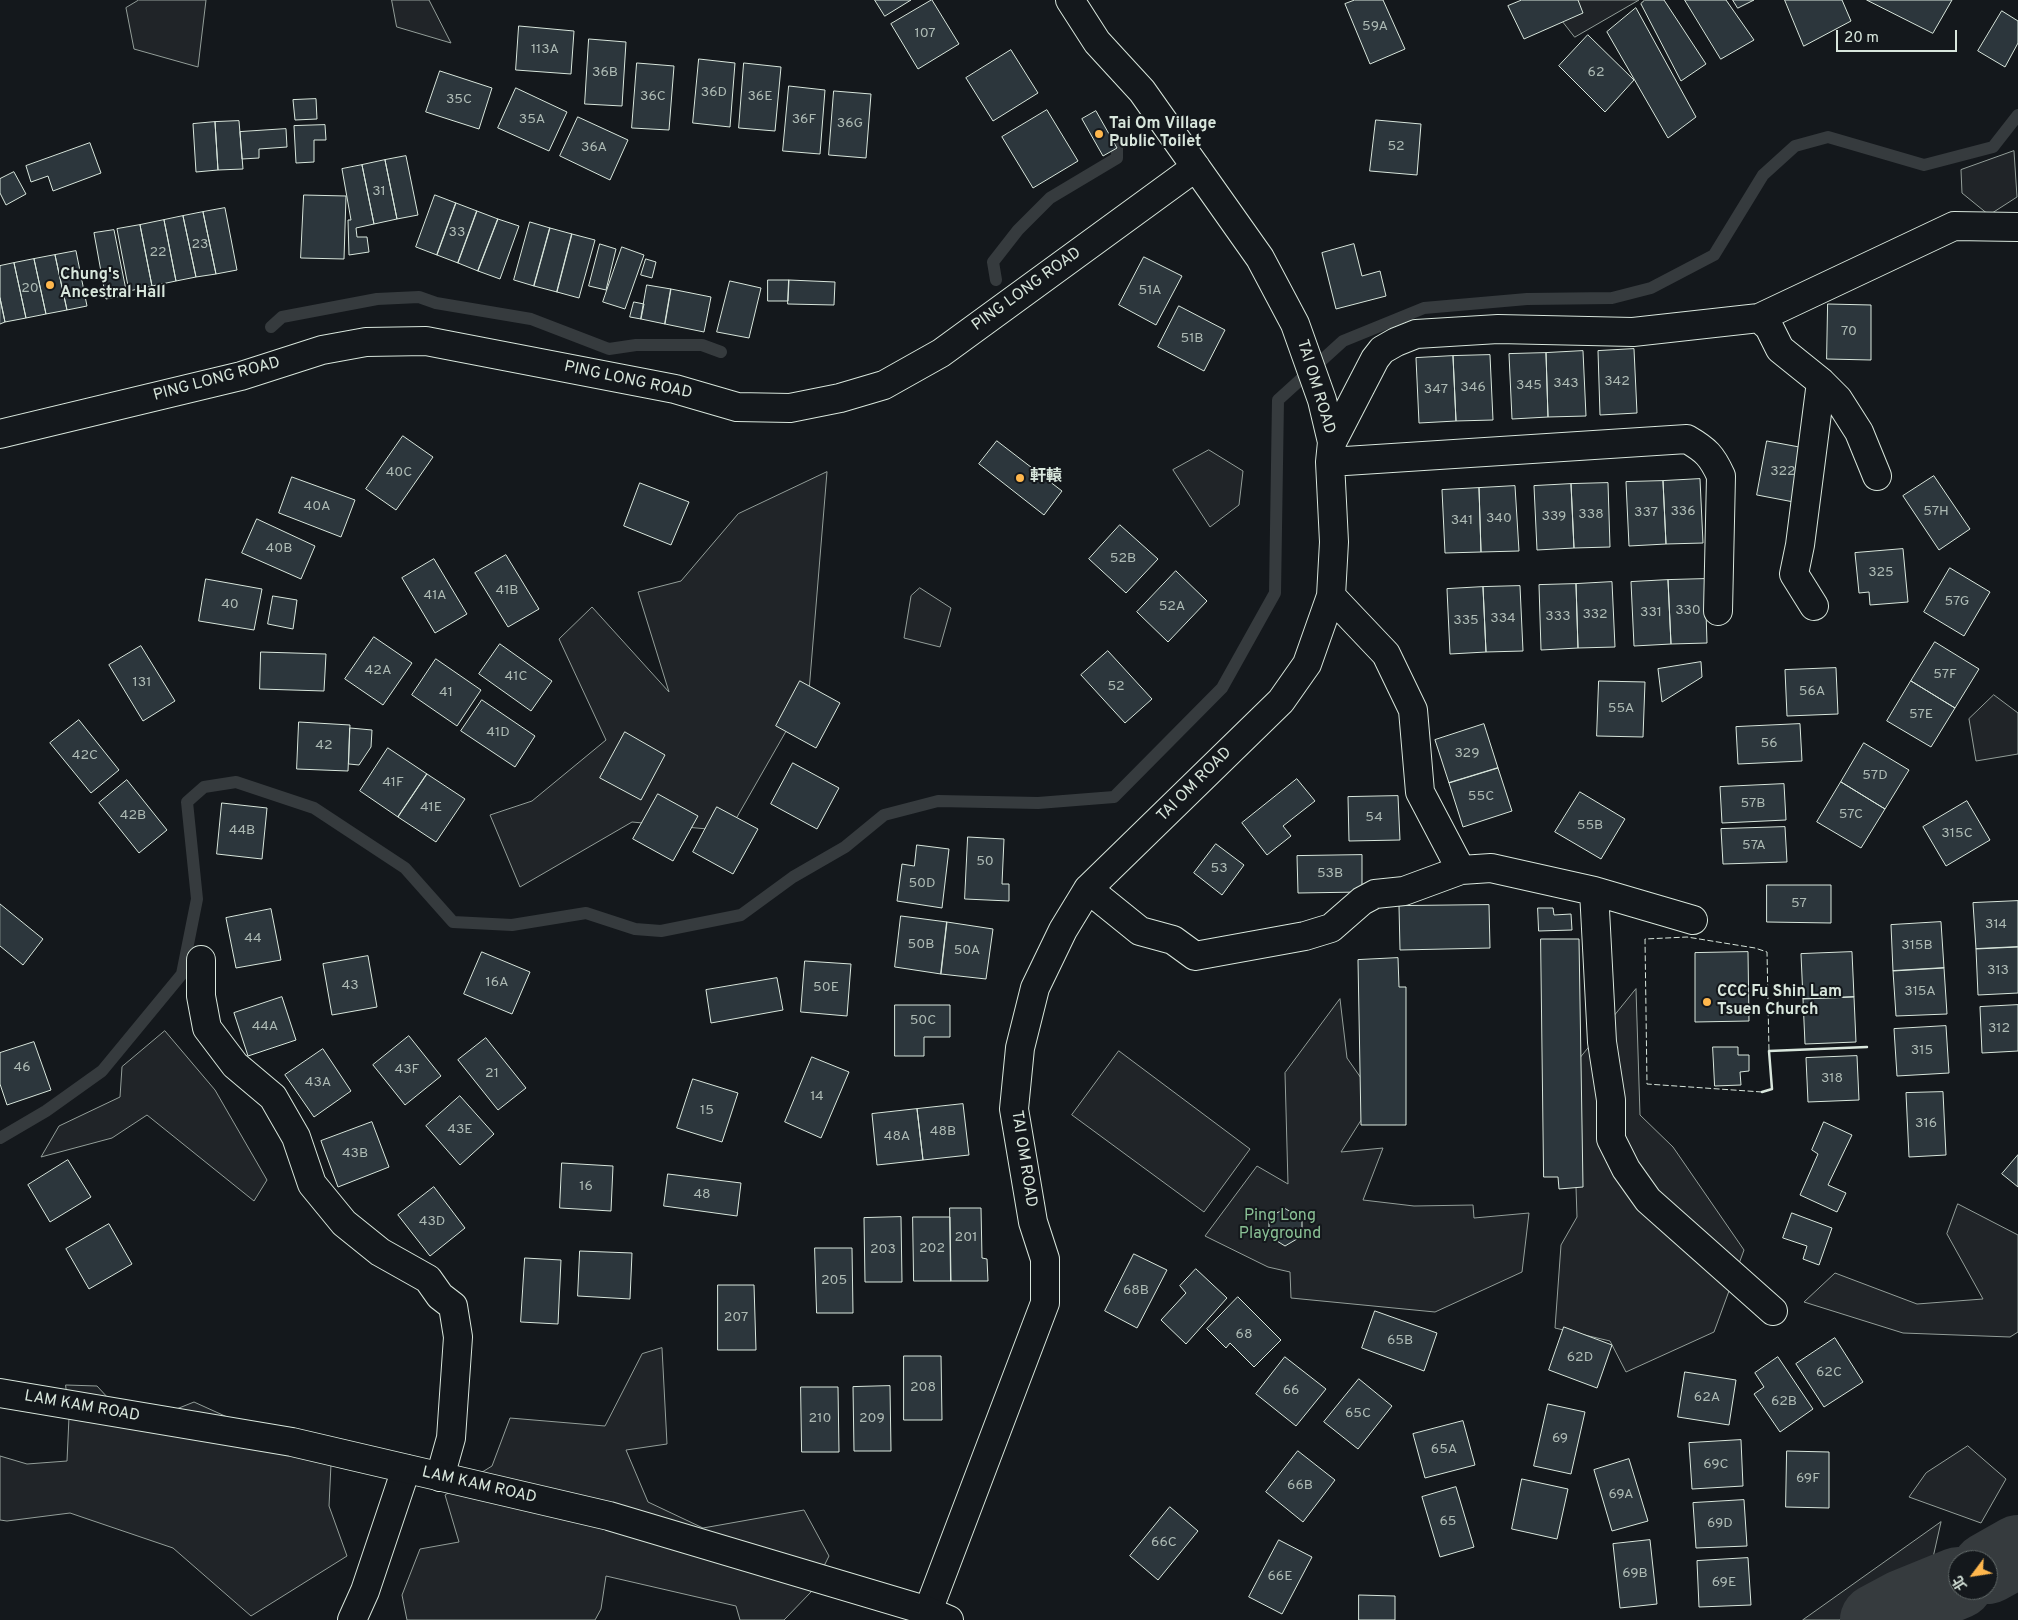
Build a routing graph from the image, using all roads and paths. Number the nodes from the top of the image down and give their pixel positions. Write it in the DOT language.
graph roads {
  1 [pos="1070,0"];
  2 [pos="1196,167"];
  3 [pos="2018,226"];
  4 [pos="1759,318"];
  5 [pos="1821,382"];
  6 [pos="0,434"];
  7 [pos="1331,452"];
  8 [pos="1877,476"];
  9 [pos="1331,596"];
  10 [pos="1814,606"];
  11 [pos="1718,611"];
  12 [pos="1461,870"];
  13 [pos="1088,889"];
  14 [pos="1594,891"];
  15 [pos="1693,920"];
  16 [pos="201,960"];
  17 [pos="1773,1311"];
  18 [pos="0,1393"];
  19 [pos="406,1469"];
  20 [pos="440,1477"];
  21 [pos="938,1616"];
  22 [pos="352,1620"];
  1 -- 2 [label="street, TAI OM ROAD"];
  2 -- 6 [label="street, PING LONG ROAD"];
  2 -- 7 [label="street, TAI OM ROAD"];
  3 -- 4 [label="street"];
  4 -- 5 [label="street"];
  4 -- 7 [label="street"];
  5 -- 8 [label="street"];
  5 -- 10 [label="street"];
  7 -- 9 [label="street, TAI OM ROAD"];
  7 -- 11 [label="street"];
  9 -- 12 [label="street"];
  9 -- 13 [label="street, TAI OM ROAD"];
  12 -- 13 [label="street"];
  12 -- 14 [label="street"];
  13 -- 21 [label="street, TAI OM ROAD"];
  14 -- 15 [label="street"];
  14 -- 17 [label="street"];
  16 -- 20 [label="street"];
  18 -- 19 [label="street, LAM KAM ROAD"];
  19 -- 20 [label="street, LAM KAM ROAD"];
  19 -- 22 [label="street"];
  20 -- 21 [label="street, LAM KAM ROAD"];
}
